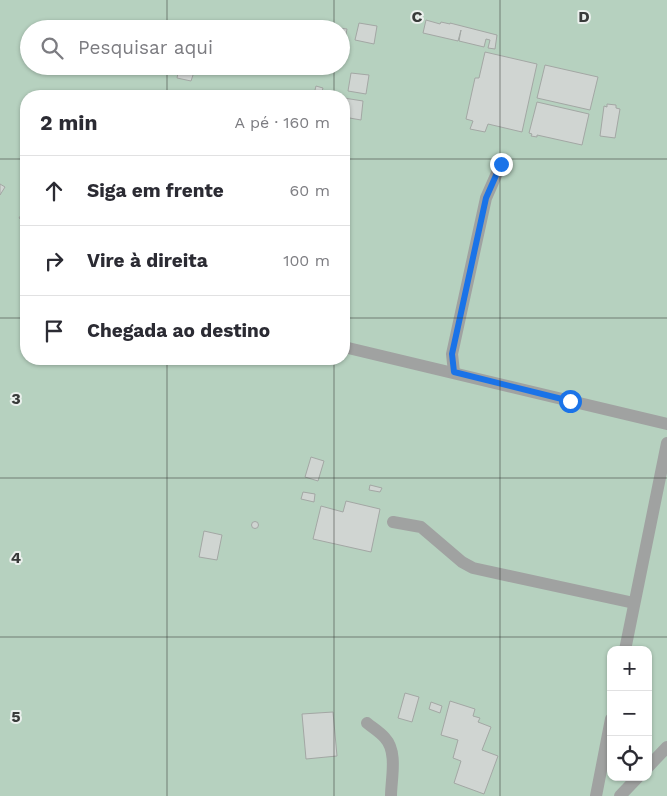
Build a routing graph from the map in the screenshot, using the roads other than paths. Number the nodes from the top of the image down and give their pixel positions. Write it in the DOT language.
graph roads {
  1 [pos="501,164"];
  2 [pos="350,348"];
  3 [pos="454,372"];
  4 [pos="667,424"];
  5 [pos="667,443"];
  6 [pos="393,522"];
  7 [pos="634,603"];
  8 [pos="626,646"];
  9 [pos="367,723"];
  10 [pos="608,736"];
  11 [pos="667,747"];
  12 [pos="652,763"];
  13 [pos="634,781"];
  14 [pos="391,796"];
  15 [pos="596,796"];
  16 [pos="620,796"];
  1 -- 3 [label="street"];
  2 -- 3 [label="street"];
  3 -- 4 [label="street"];
  5 -- 7 [label="street"];
  6 -- 7 [label="street"];
  7 -- 8 [label="street"];
  9 -- 14 [label="street"];
  10 -- 15 [label="street"];
  11 -- 12 [label="street"];
  13 -- 16 [label="street"];
}
